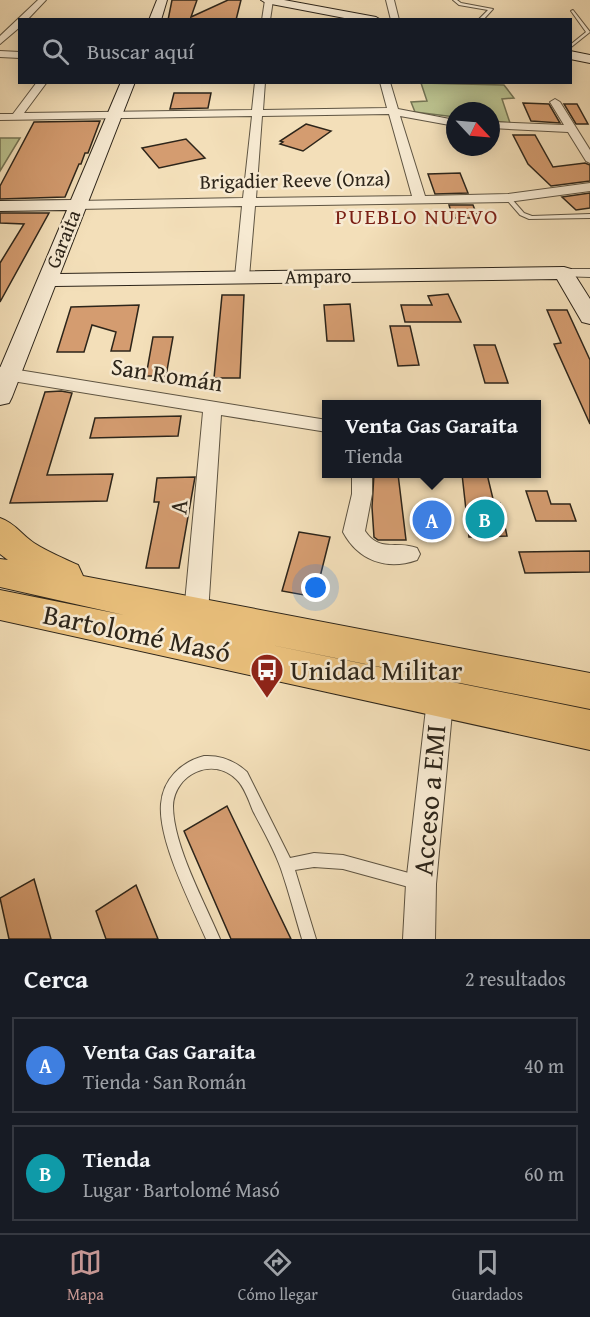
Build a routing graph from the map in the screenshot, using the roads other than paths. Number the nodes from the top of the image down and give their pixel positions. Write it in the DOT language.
graph roads {
  1 [pos="42,0"];
  2 [pos="162,0"];
  3 [pos="268,0"];
  4 [pos="390,0"];
  5 [pos="455,0"];
  6 [pos="573,11"];
  7 [pos="24,18"];
  8 [pos="155,18"];
  9 [pos="266,18"];
  10 [pos="365,18"];
  11 [pos="394,18"];
  12 [pos="482,18"];
  13 [pos="18,23"];
  14 [pos="4,33"];
  15 [pos="0,41"];
  16 [pos="572,45"];
  17 [pos="0,54"];
  18 [pos="18,55"];
  19 [pos="572,56"];
  20 [pos="590,59"];
  21 [pos="41,84"];
  22 [pos="127,84"];
  23 [pos="260,84"];
  24 [pos="386,84"];
  25 [pos="555,102"];
  26 [pos="393,111"];
  27 [pos="256,114"];
  28 [pos="115,115"];
  29 [pos="0,117"];
  30 [pos="17,117"];
  31 [pos="446,121"];
  32 [pos="500,125"];
  33 [pos="570,129"];
  34 [pos="590,159"];
  35 [pos="590,187"];
  36 [pos="508,198"];
  37 [pos="420,201"];
  38 [pos="249,203"];
  39 [pos="77,205"];
  40 [pos="0,206"];
  41 [pos="590,216"];
  42 [pos="564,273"];
  43 [pos="590,273"];
  44 [pos="242,277"];
  45 [pos="46,280"];
  46 [pos="590,317"];
  47 [pos="5,374"];
  48 [pos="0,397"];
  49 [pos="213,406"];
  50 [pos="322,425"];
  51 [pos="362,478"];
  52 [pos="0,531"];
  53 [pos="409,554"];
  54 [pos="0,573"];
  55 [pos="139,603"];
  56 [pos="0,604"];
  57 [pos="196,613"];
  58 [pos="443,661"];
  59 [pos="590,691"];
  60 [pos="440,698"];
  61 [pos="590,730"];
  62 [pos="287,865"];
  63 [pos="421,884"];
  64 [pos="213,939"];
  65 [pos="309,939"];
  66 [pos="419,939"];
  1 -- 7 [label="street"];
  2 -- 8 [label="street"];
  3 -- 9 [label="street"];
  3 -- 10 [label="street"];
  4 -- 11 [label="street"];
  5 -- 12 [label="lane"];
  6 -- 16 [label="lane"];
  13 -- 14 [label="street"];
  14 -- 15 [label="street"];
  17 -- 18 [label="street"];
  19 -- 20 [label="street"];
  21 -- 30 [label="street"];
  22 -- 28 [label="street, Garaita"];
  23 -- 27 [label="street"];
  24 -- 26 [label="street"];
  25 -- 33 [label="street"];
  26 -- 27 [label="street"];
  26 -- 31 [label="street"];
  26 -- 37 [label="street"];
  27 -- 28 [label="street"];
  27 -- 38 [label="street"];
  28 -- 30 [label="street"];
  28 -- 39 [label="street, Garaita"];
  29 -- 30 [label="street"];
  32 -- 33 [label="street"];
  33 -- 34 [label="street"];
  35 -- 36 [label="street, Brigadier Reeve (Onza)"];
  36 -- 37 [label="street, Brigadier Reeve (Onza)"];
  36 -- 41 [label="lane"];
  37 -- 38 [label="street, Brigadier Reeve (Onza)"];
  38 -- 39 [label="street, Brigadier Reeve (Onza)"];
  38 -- 44 [label="street"];
  39 -- 40 [label="street, Brigadier Reeve (Onza)"];
  39 -- 45 [label="street, Garaita"];
  42 -- 43 [label="street, Amparo"];
  42 -- 44 [label="street, Amparo"];
  42 -- 46 [label="street"];
  44 -- 45 [label="street, Amparo"];
  45 -- 47 [label="street, Garaita"];
  47 -- 48 [label="street, Garaita"];
  47 -- 49 [label="street, San Román"];
  49 -- 50 [label="street, San Román"];
  49 -- 57 [label="street, A"];
  51 -- 53 [label="street"];
  52 -- 55 [label="main road"];
  54 -- 55 [label="main road, Bartolomé Masó"];
  55 -- 57 [label="main road, Bartolomé Masó"];
  56 -- 60 [label="main road, Bartolomé Masó"];
  57 -- 58 [label="main road, Bartolomé Masó"];
  58 -- 59 [label="main road, Bartolomé Masó"];
  58 -- 60 [label="street, Acceso a EMI"];
  60 -- 61 [label="main road, Bartolomé Masó"];
  60 -- 63 [label="street, Acceso a EMI"];
  62 -- 63 [label="lane"];
  62 -- 64 [label="lane"];
  62 -- 65 [label="lane"];
  63 -- 66 [label="street, Acceso a EMI"];
}
